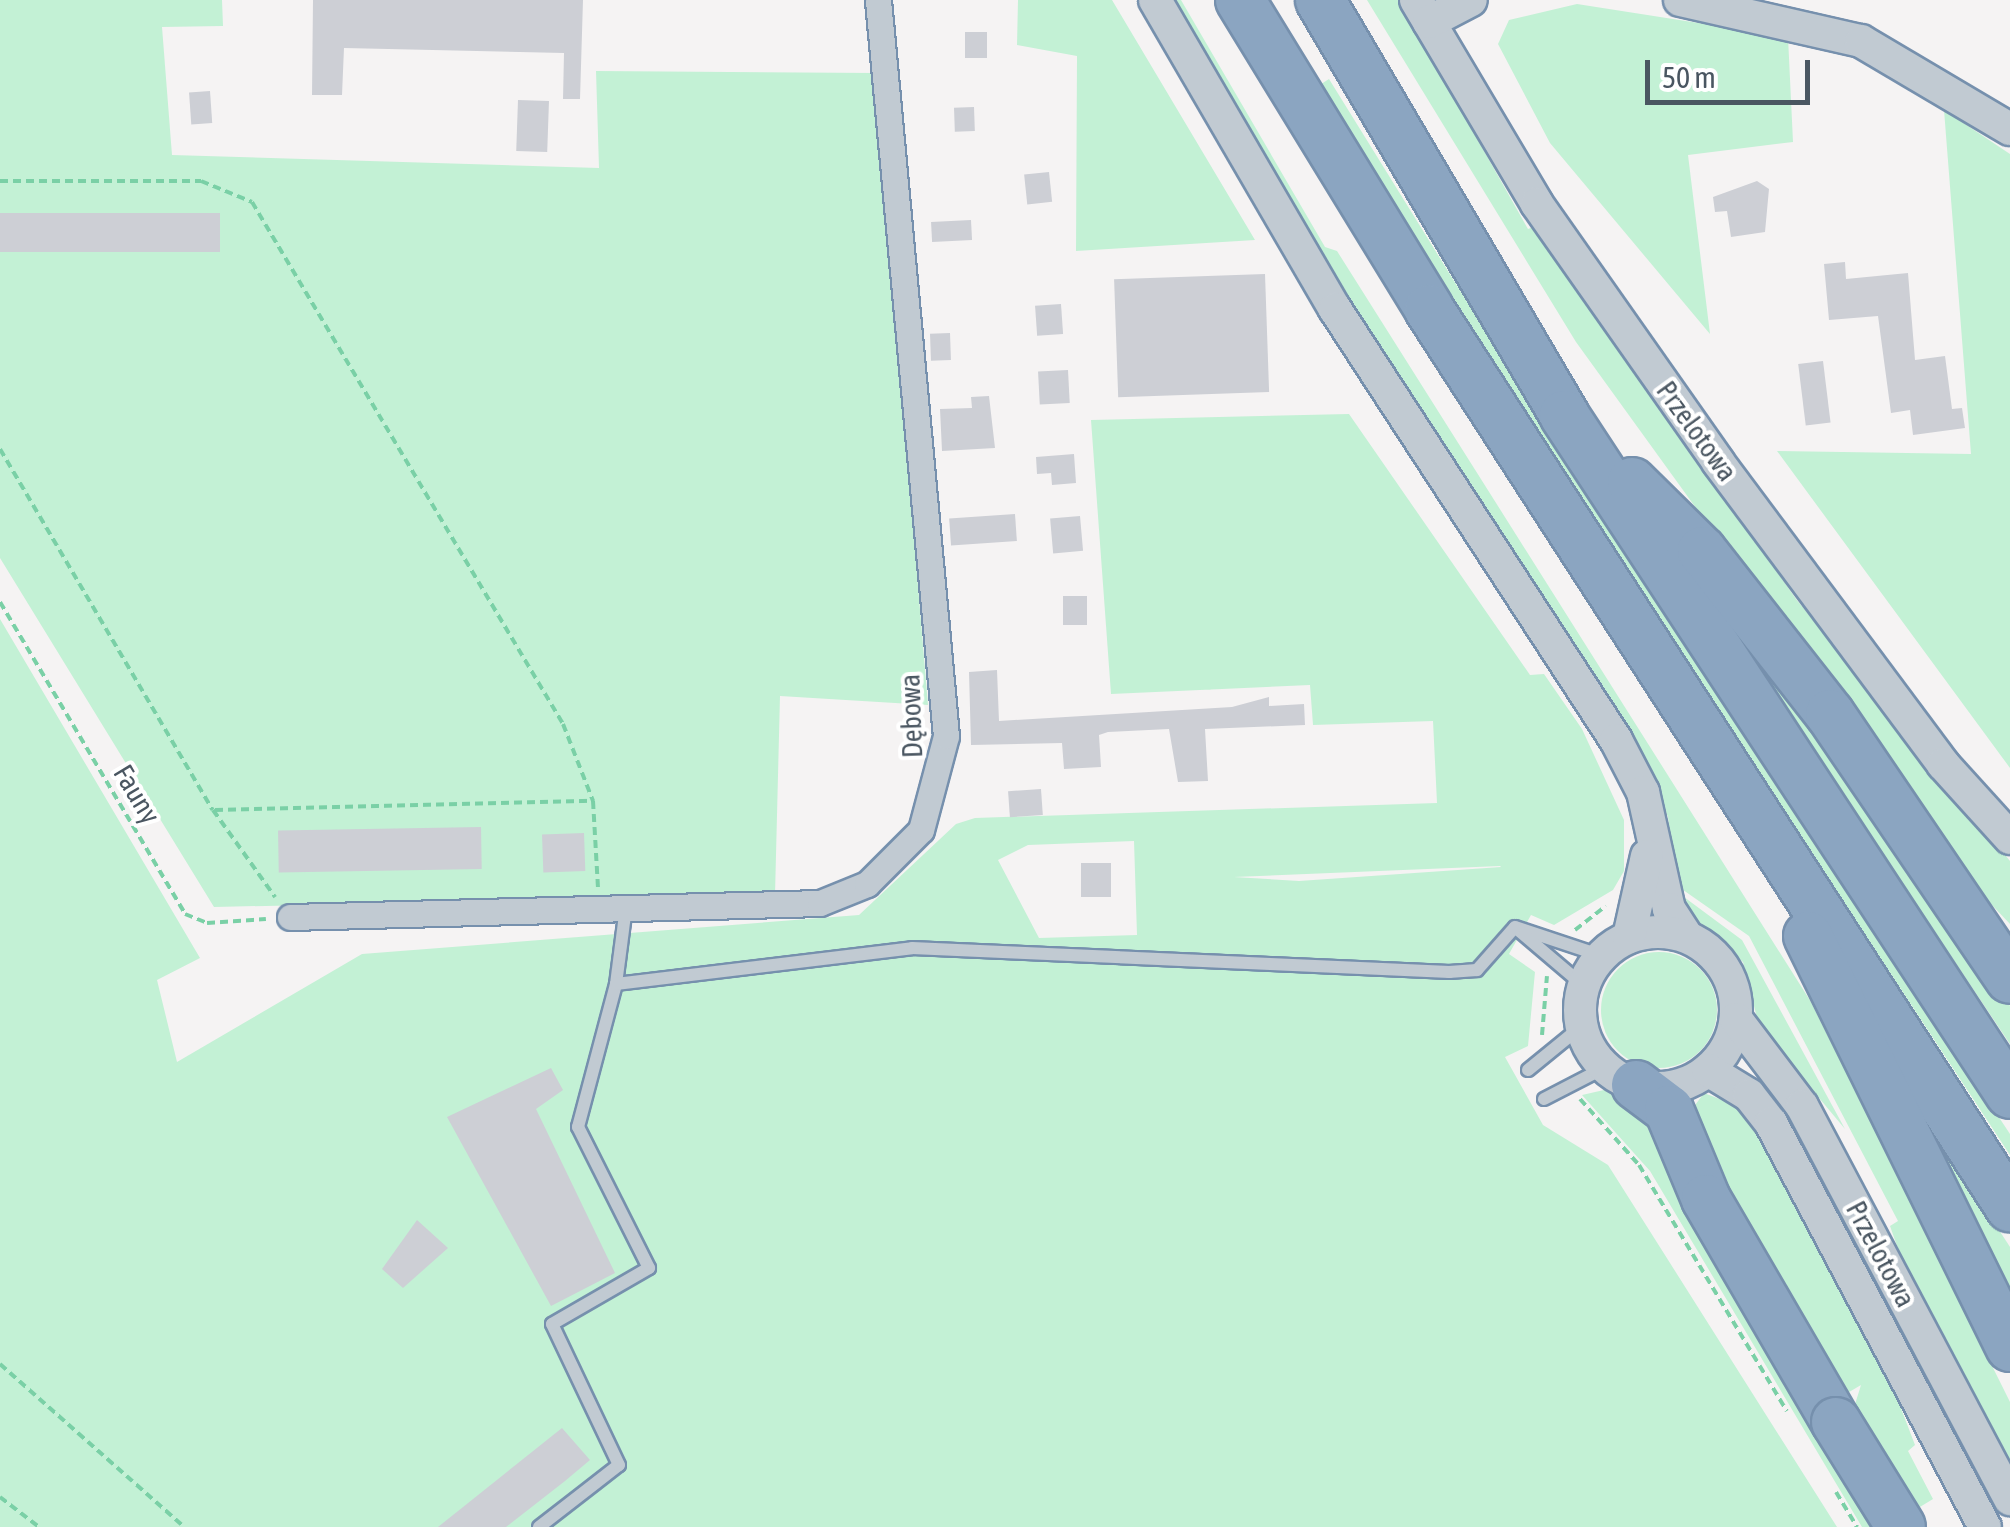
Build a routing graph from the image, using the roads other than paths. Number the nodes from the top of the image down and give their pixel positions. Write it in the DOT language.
graph roads {
  1 [pos="878,0"];
  2 [pos="1155,0"];
  3 [pos="1240,0"];
  4 [pos="1320,0"];
  5 [pos="1471,0"];
  6 [pos="1680,0"];
  7 [pos="1423,11"];
  8 [pos="2010,130"];
  9 [pos="1564,415"];
  10 [pos="1650,816"];
  11 [pos="1764,831"];
  12 [pos="1911,833"];
  13 [pos="2010,838"];
  14 [pos="626,907"];
  15 [pos="290,917"];
  16 [pos="1515,927"];
  17 [pos="1629,937"];
  18 [pos="1686,937"];
  19 [pos="2010,945"];
  20 [pos="1602,956"];
  21 [pos="2010,980"];
  22 [pos="616,984"];
  23 [pos="1584,986"];
  24 [pos="1736,1019"];
  25 [pos="1582,1026"];
  26 [pos="1528,1070"];
  27 [pos="1708,1070"];
  28 [pos="1621,1076"];
  29 [pos="2010,1094"];
  30 [pos="1544,1099"];
  31 [pos="2010,1207"];
  32 [pos="2010,1347"];
  33 [pos="2010,1499"];
  34 [pos="539,1527"];
  35 [pos="1901,1527"];
  36 [pos="1986,1527"];
  1 -- 14 [label="street, Dębowa"];
  2 -- 10 [label="street"];
  3 -- 11 [label="highway"];
  4 -- 9 [label="highway"];
  5 -- 7 [label="street"];
  6 -- 8 [label="street"];
  7 -- 13 [label="street, Przelotowa"];
  9 -- 12 [label="highway"];
  9 -- 29 [label="highway"];
  10 -- 17 [label="street"];
  10 -- 18 [label="street"];
  11 -- 31 [label="highway"];
  11 -- 32 [label="highway"];
  12 -- 19 [label="highway"];
  12 -- 21 [label="highway"];
  14 -- 15 [label="street, Dębowa"];
  14 -- 22 [label="lane"];
  16 -- 20 [label="lane"];
  16 -- 22 [label="lane"];
  16 -- 23 [label="lane"];
  17 -- 18 [label="street"];
  17 -- 20 [label="street"];
  18 -- 24 [label="street"];
  20 -- 23 [label="street"];
  22 -- 34 [label="lane"];
  23 -- 25 [label="street"];
  24 -- 27 [label="street"];
  24 -- 33 [label="street, Przelotowa"];
  25 -- 26 [label="lane"];
  25 -- 28 [label="street"];
  27 -- 28 [label="street"];
  27 -- 36 [label="street, Przelotowa"];
  28 -- 30 [label="lane"];
  28 -- 35 [label="highway, bridge"];
}
